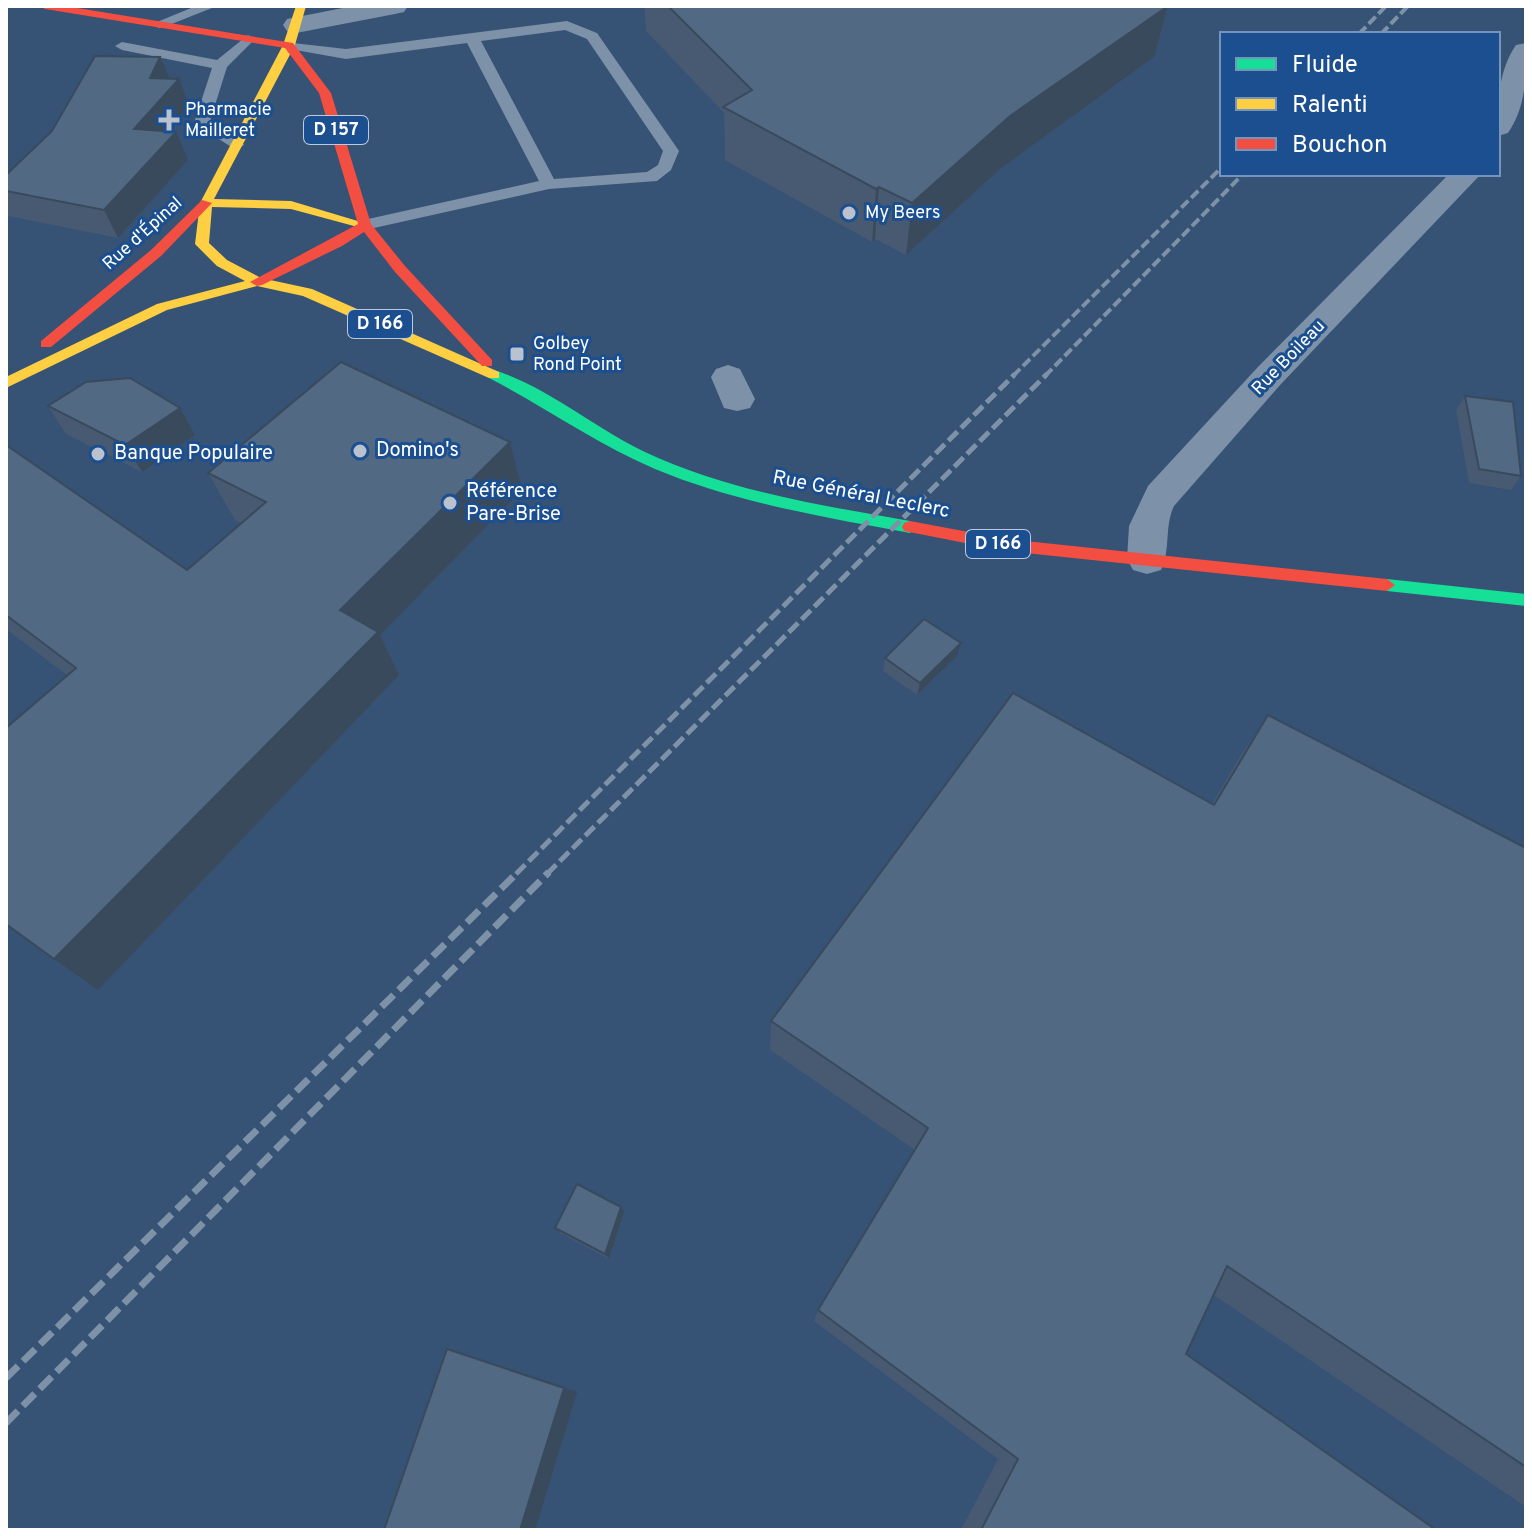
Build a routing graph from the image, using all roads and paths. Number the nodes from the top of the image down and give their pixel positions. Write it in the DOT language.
graph roads {
  1 [pos="45,6"];
  2 [pos="210,6"];
  3 [pos="395,6"];
  4 [pos="159,24"];
  5 [pos="295,25"];
  6 [pos="248,39"];
  7 [pos="473,39"];
  8 [pos="122,46"];
  9 [pos="1522,61"];
  10 [pos="220,65"];
  11 [pos="1500,122"];
  12 [pos="236,145"];
  13 [pos="1464,176"];
  14 [pos="549,184"];
  15 [pos="206,203"];
  16 [pos="365,225"];
  17 [pos="257,282"];
  18 [pos="499,377"];
  19 [pos="6,380"];
  20 [pos="1147,559"];
  21 [pos="1526,600"];
  1 -- 4 [label="main road"];
  2 -- 4 [label="lane"];
  3 -- 5 [label="street"];
  4 -- 6 [label="main road"];
  5 -- 6 [label="main road"];
  5 -- 7 [label="lane"];
  5 -- 12 [label="main road, Rue d'Épinal"];
  5 -- 16 [label="main road, D 157"];
  6 -- 10 [label="lane"];
  7 -- 14 [label="lane"];
  7 -- 14 [label="lane"];
  8 -- 10 [label="lane"];
  9 -- 11 [label="street"];
  10 -- 12 [label="lane"];
  12 -- 15 [label="main road, Rue d'Épinal"];
  13 -- 20 [label="street, Rue Boileau"];
  14 -- 16 [label="lane"];
  15 -- 16 [label="main road"];
  15 -- 17 [label="main road, D 166"];
  15 -- 19 [label="main road, Rue d'Épinal"];
  16 -- 17 [label="main road"];
  16 -- 18 [label="main road, Rue Général Leclerc / D 166"];
  17 -- 18 [label="main road, Rue Général Leclerc / D 166"];
  17 -- 19 [label="main road, Rue d'Épinal"];
  18 -- 20 [label="main road, Rue Général Leclerc / D 166"];
  20 -- 21 [label="main road, Rue Général Leclerc / D 166"];
}
